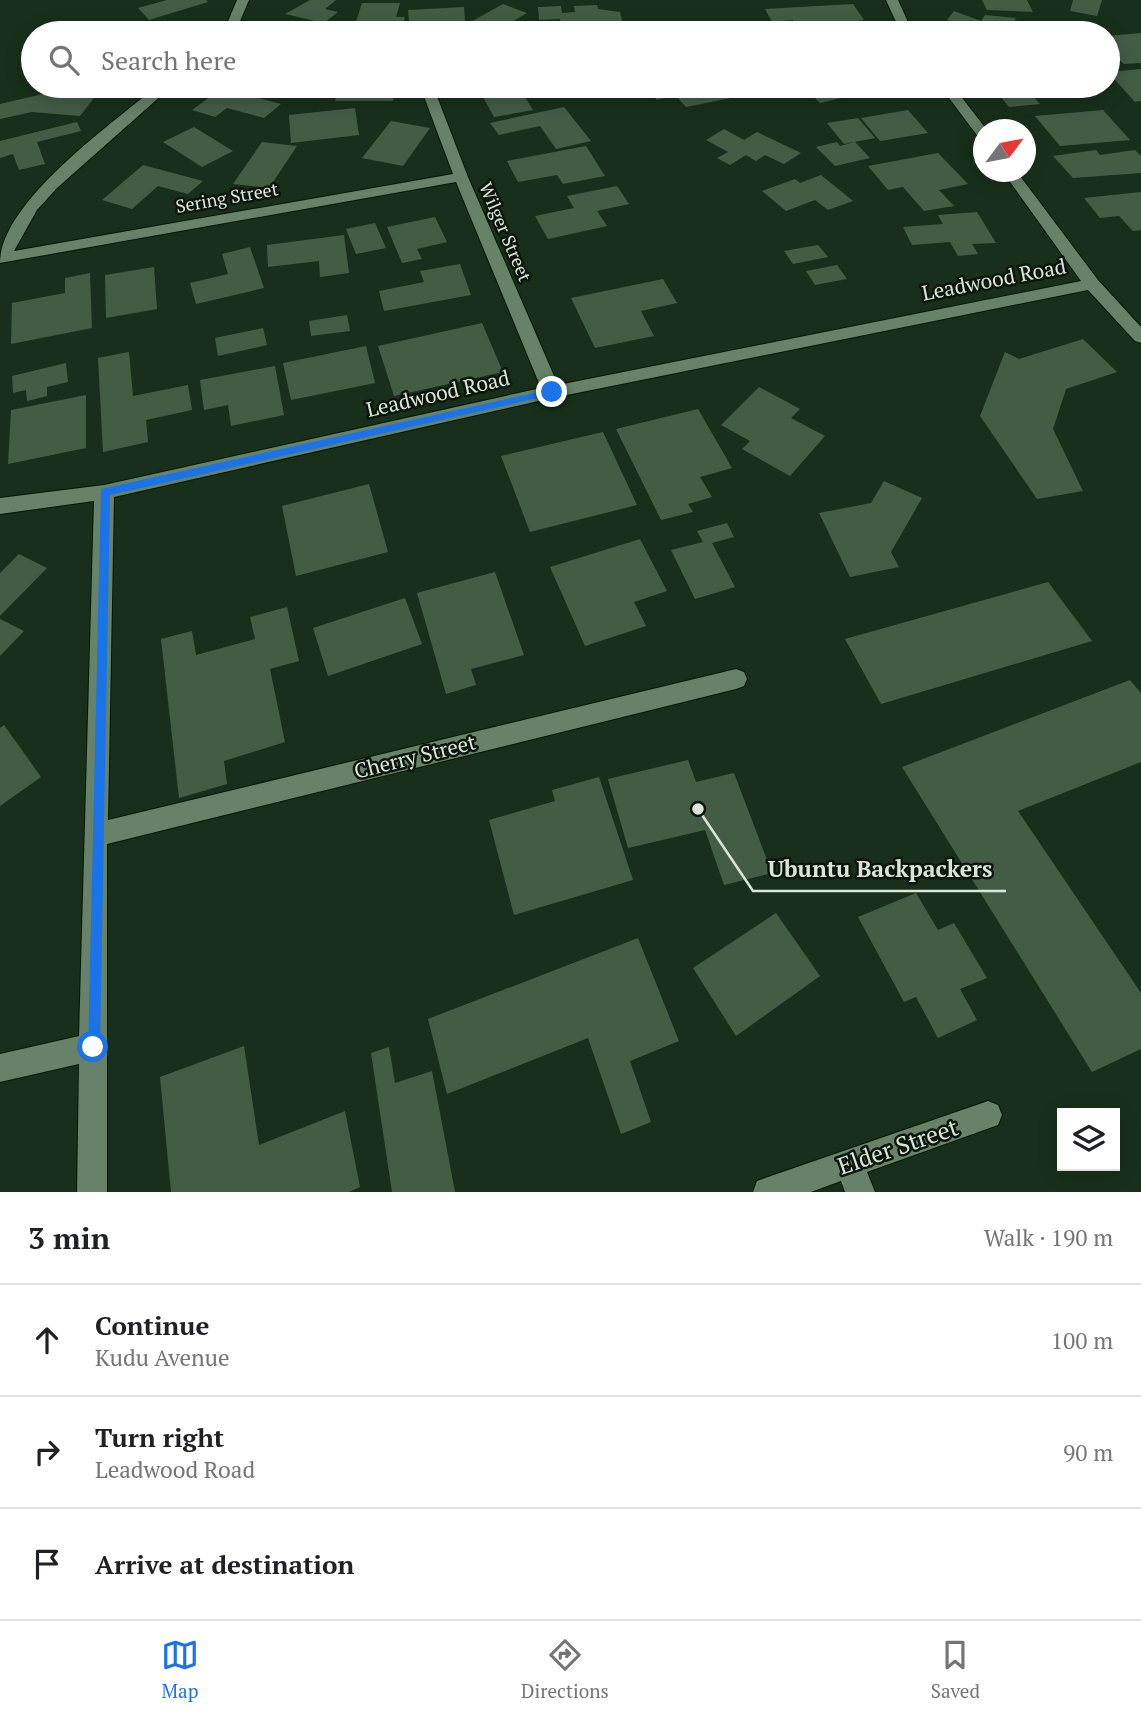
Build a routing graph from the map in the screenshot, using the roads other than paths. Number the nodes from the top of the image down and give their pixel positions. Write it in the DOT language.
graph roads {
  1 [pos="243,0"];
  2 [pos="892,0"];
  3 [pos="233,21"];
  4 [pos="902,21"];
  5 [pos="152,98"];
  6 [pos="431,98"];
  7 [pos="955,98"];
  8 [pos="973,121"];
  9 [pos="461,177"];
  10 [pos="1017,182"];
  11 [pos="2,257"];
  12 [pos="1092,284"];
  13 [pos="1141,337"];
  14 [pos="552,392"];
  15 [pos="104,492"];
  16 [pos="0,506"];
  17 [pos="736,679"];
  18 [pos="95,835"];
  19 [pos="93,1047"];
  20 [pos="0,1068"];
  21 [pos="988,1115"];
  22 [pos="849,1164"];
  23 [pos="93,1192"];
  24 [pos="768,1192"];
  25 [pos="860,1192"];
  1 -- 3 [label="street"];
  2 -- 4 [label="street"];
  5 -- 11 [label="street"];
  6 -- 9 [label="street, Wilger Street"];
  7 -- 8 [label="street"];
  9 -- 11 [label="street, Sering Street"];
  9 -- 14 [label="street, Wilger Street"];
  10 -- 12 [label="street"];
  12 -- 13 [label="street"];
  12 -- 14 [label="street, Leadwood Road"];
  14 -- 15 [label="street, Leadwood Road"];
  15 -- 16 [label="street, Leadwood Road"];
  15 -- 18 [label="street"];
  17 -- 18 [label="street, Cherry Street"];
  18 -- 19 [label="street"];
  19 -- 20 [label="street"];
  19 -- 23 [label="street"];
  21 -- 22 [label="street, Elder Street"];
  22 -- 24 [label="street, Elder Street"];
  22 -- 25 [label="street"];
}
